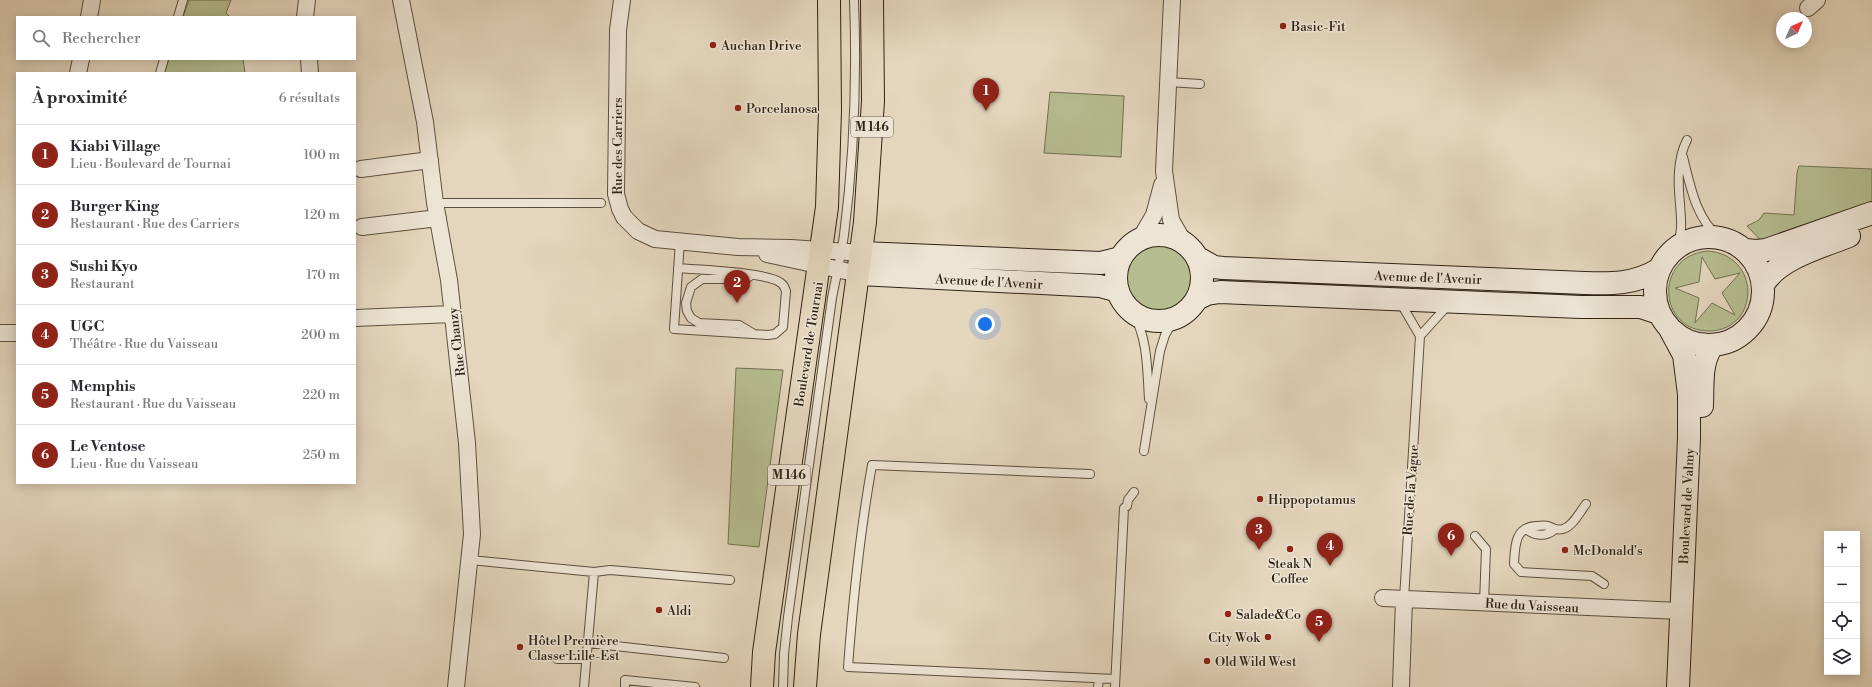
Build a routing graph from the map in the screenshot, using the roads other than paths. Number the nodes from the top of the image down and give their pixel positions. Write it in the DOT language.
graph roads {
  1 [pos="92,0"];
  2 [pos="183,0"];
  3 [pos="308,0"];
  4 [pos="401,0"];
  5 [pos="622,0"];
  6 [pos="830,0"];
  7 [pos="854,0"];
  8 [pos="872,0"];
  9 [pos="1172,0"];
  10 [pos="89,16"];
  11 [pos="178,16"];
  12 [pos="305,16"];
  13 [pos="81,60"];
  14 [pos="164,60"];
  15 [pos="309,60"];
  16 [pos="78,72"];
  17 [pos="160,72"];
  18 [pos="310,72"];
  19 [pos="1168,82"];
  20 [pos="1200,84"];
  21 [pos="1687,140"];
  22 [pos="1682,151"];
  23 [pos="430,160"];
  24 [pos="361,169"];
  25 [pos="1164,171"];
  26 [pos="601,203"];
  27 [pos="437,211"];
  28 [pos="1872,213"];
  29 [pos="1872,226"];
  30 [pos="362,227"];
  31 [pos="1719,237"];
  32 [pos="1140,239"];
  33 [pos="680,241"];
  34 [pos="1183,241"];
  35 [pos="1677,246"];
  36 [pos="1745,250"];
  37 [pos="837,258"];
  38 [pos="1121,258"];
  39 [pos="1198,258"];
  40 [pos="678,268"];
  41 [pos="1658,270"];
  42 [pos="859,274"];
  43 [pos="758,276"];
  44 [pos="1763,285"];
  45 [pos="1118,291"];
  46 [pos="1197,299"];
  47 [pos="1399,299"];
  48 [pos="1452,301"];
  49 [pos="1133,313"];
  50 [pos="453,314"];
  51 [pos="356,318"];
  52 [pos="1175,318"];
  53 [pos="1665,321"];
  54 [pos="0,333"];
  55 [pos="16,333"];
  56 [pos="755,335"];
  57 [pos="1420,336"];
  58 [pos="1713,345"];
  59 [pos="1150,413"];
  60 [pos="1144,450"];
  61 [pos="1090,474"];
  62 [pos="1134,492"];
  63 [pos="1586,504"];
  64 [pos="1475,536"];
  65 [pos="470,560"];
  66 [pos="594,572"];
  67 [pos="730,580"];
  68 [pos="1604,584"];
  69 [pos="1383,598"];
  70 [pos="1404,599"];
  71 [pos="1484,603"];
  72 [pos="1681,611"];
  73 [pos="588,644"];
  74 [pos="724,658"];
  75 [pos="557,659"];
  76 [pos="586,659"];
  77 [pos="1098,683"];
  78 [pos="1115,683"];
  79 [pos="762,686"];
  80 [pos="456,687"];
  81 [pos="584,687"];
  82 [pos="625,687"];
  83 [pos="694,687"];
  84 [pos="783,687"];
  85 [pos="805,687"];
  86 [pos="1401,687"];
  87 [pos="1678,687"];
  88 [pos="1690,687"];
  1 -- 10 [label="street"];
  2 -- 11 [label="lane"];
  3 -- 12 [label="street"];
  4 -- 23 [label="street, Rue Chanzy"];
  5 -- 33 [label="street, Rue des Carriers"];
  6 -- 37 [label="main road, Boulevard de Tournai / M 146"];
  7 -- 37 [label="lane"];
  8 -- 37 [label="main road, Boulevard de Tournai / M 146"];
  9 -- 19 [label="street"];
  13 -- 16 [label="street"];
  14 -- 17 [label="lane"];
  15 -- 18 [label="street"];
  19 -- 20 [label="lane"];
  19 -- 25 [label="street"];
  21 -- 22 [label="lane"];
  22 -- 31 [label="lane"];
  22 -- 35 [label="lane"];
  23 -- 24 [label="street"];
  23 -- 27 [label="street, Rue Chanzy"];
  25 -- 32 [label="street"];
  25 -- 34 [label="street"];
  26 -- 27 [label="lane"];
  27 -- 30 [label="street"];
  27 -- 50 [label="street, Rue Chanzy"];
  28 -- 36 [label="main road"];
  29 -- 44 [label="main road"];
  31 -- 35 [label="main road"];
  31 -- 36 [label="main road"];
  32 -- 34 [label="main road"];
  32 -- 38 [label="main road"];
  33 -- 37 [label="street, Rue des Carriers"];
  33 -- 40 [label="lane"];
  34 -- 39 [label="main road"];
  35 -- 41 [label="main road"];
  36 -- 44 [label="main road"];
  37 -- 38 [label="main road, Avenue de l'Avenir"];
  37 -- 42 [label="main road, Boulevard de Tournai / M 146"];
  37 -- 79 [label="main road, Boulevard de Tournai / M 146"];
  37 -- 84 [label="lane"];
  38 -- 45 [label="main road"];
  39 -- 41 [label="main road, Avenue de l'Avenir"];
  39 -- 46 [label="main road"];
  40 -- 43 [label="lane"];
  40 -- 56 [label="lane"];
  41 -- 53 [label="main road"];
  42 -- 45 [label="main road, Avenue de l'Avenir"];
  42 -- 85 [label="main road, Boulevard de Tournai / M 146"];
  43 -- 56 [label="lane"];
  43 -- 56 [label="lane"];
  44 -- 58 [label="main road"];
  45 -- 49 [label="main road"];
  46 -- 47 [label="main road, Avenue de l'Avenir"];
  46 -- 52 [label="main road"];
  47 -- 48 [label="main road, Avenue de l'Avenir"];
  47 -- 57 [label="lane"];
  48 -- 53 [label="main road, Avenue de l'Avenir"];
  48 -- 57 [label="lane"];
  49 -- 52 [label="main road"];
  49 -- 59 [label="lane"];
  50 -- 51 [label="street"];
  50 -- 65 [label="street, Rue Chanzy"];
  52 -- 59 [label="lane"];
  53 -- 58 [label="main road"];
  53 -- 72 [label="main road, Boulevard de Valmy"];
  54 -- 55 [label="street"];
  57 -- 70 [label="lane, Rue de la Vague"];
  58 -- 88 [label="main road, Boulevard de Valmy"];
  59 -- 60 [label="lane"];
  61 -- 77 [label="lane"];
  62 -- 78 [label="lane"];
  63 -- 68 [label="lane"];
  64 -- 71 [label="lane"];
  65 -- 66 [label="lane"];
  65 -- 80 [label="street, Rue Chanzy"];
  66 -- 67 [label="lane"];
  66 -- 73 [label="lane"];
  69 -- 70 [label="street, Rue du Vaisseau"];
  70 -- 71 [label="street, Rue du Vaisseau"];
  70 -- 86 [label="street, Rue de la Vague"];
  71 -- 72 [label="street, Rue du Vaisseau"];
  72 -- 87 [label="main road, Boulevard de Valmy"];
  73 -- 74 [label="lane"];
  73 -- 76 [label="lane"];
  75 -- 76 [label="lane"];
  76 -- 81 [label="lane"];
  77 -- 78 [label="lane"];
  82 -- 83 [label="lane"];
}
